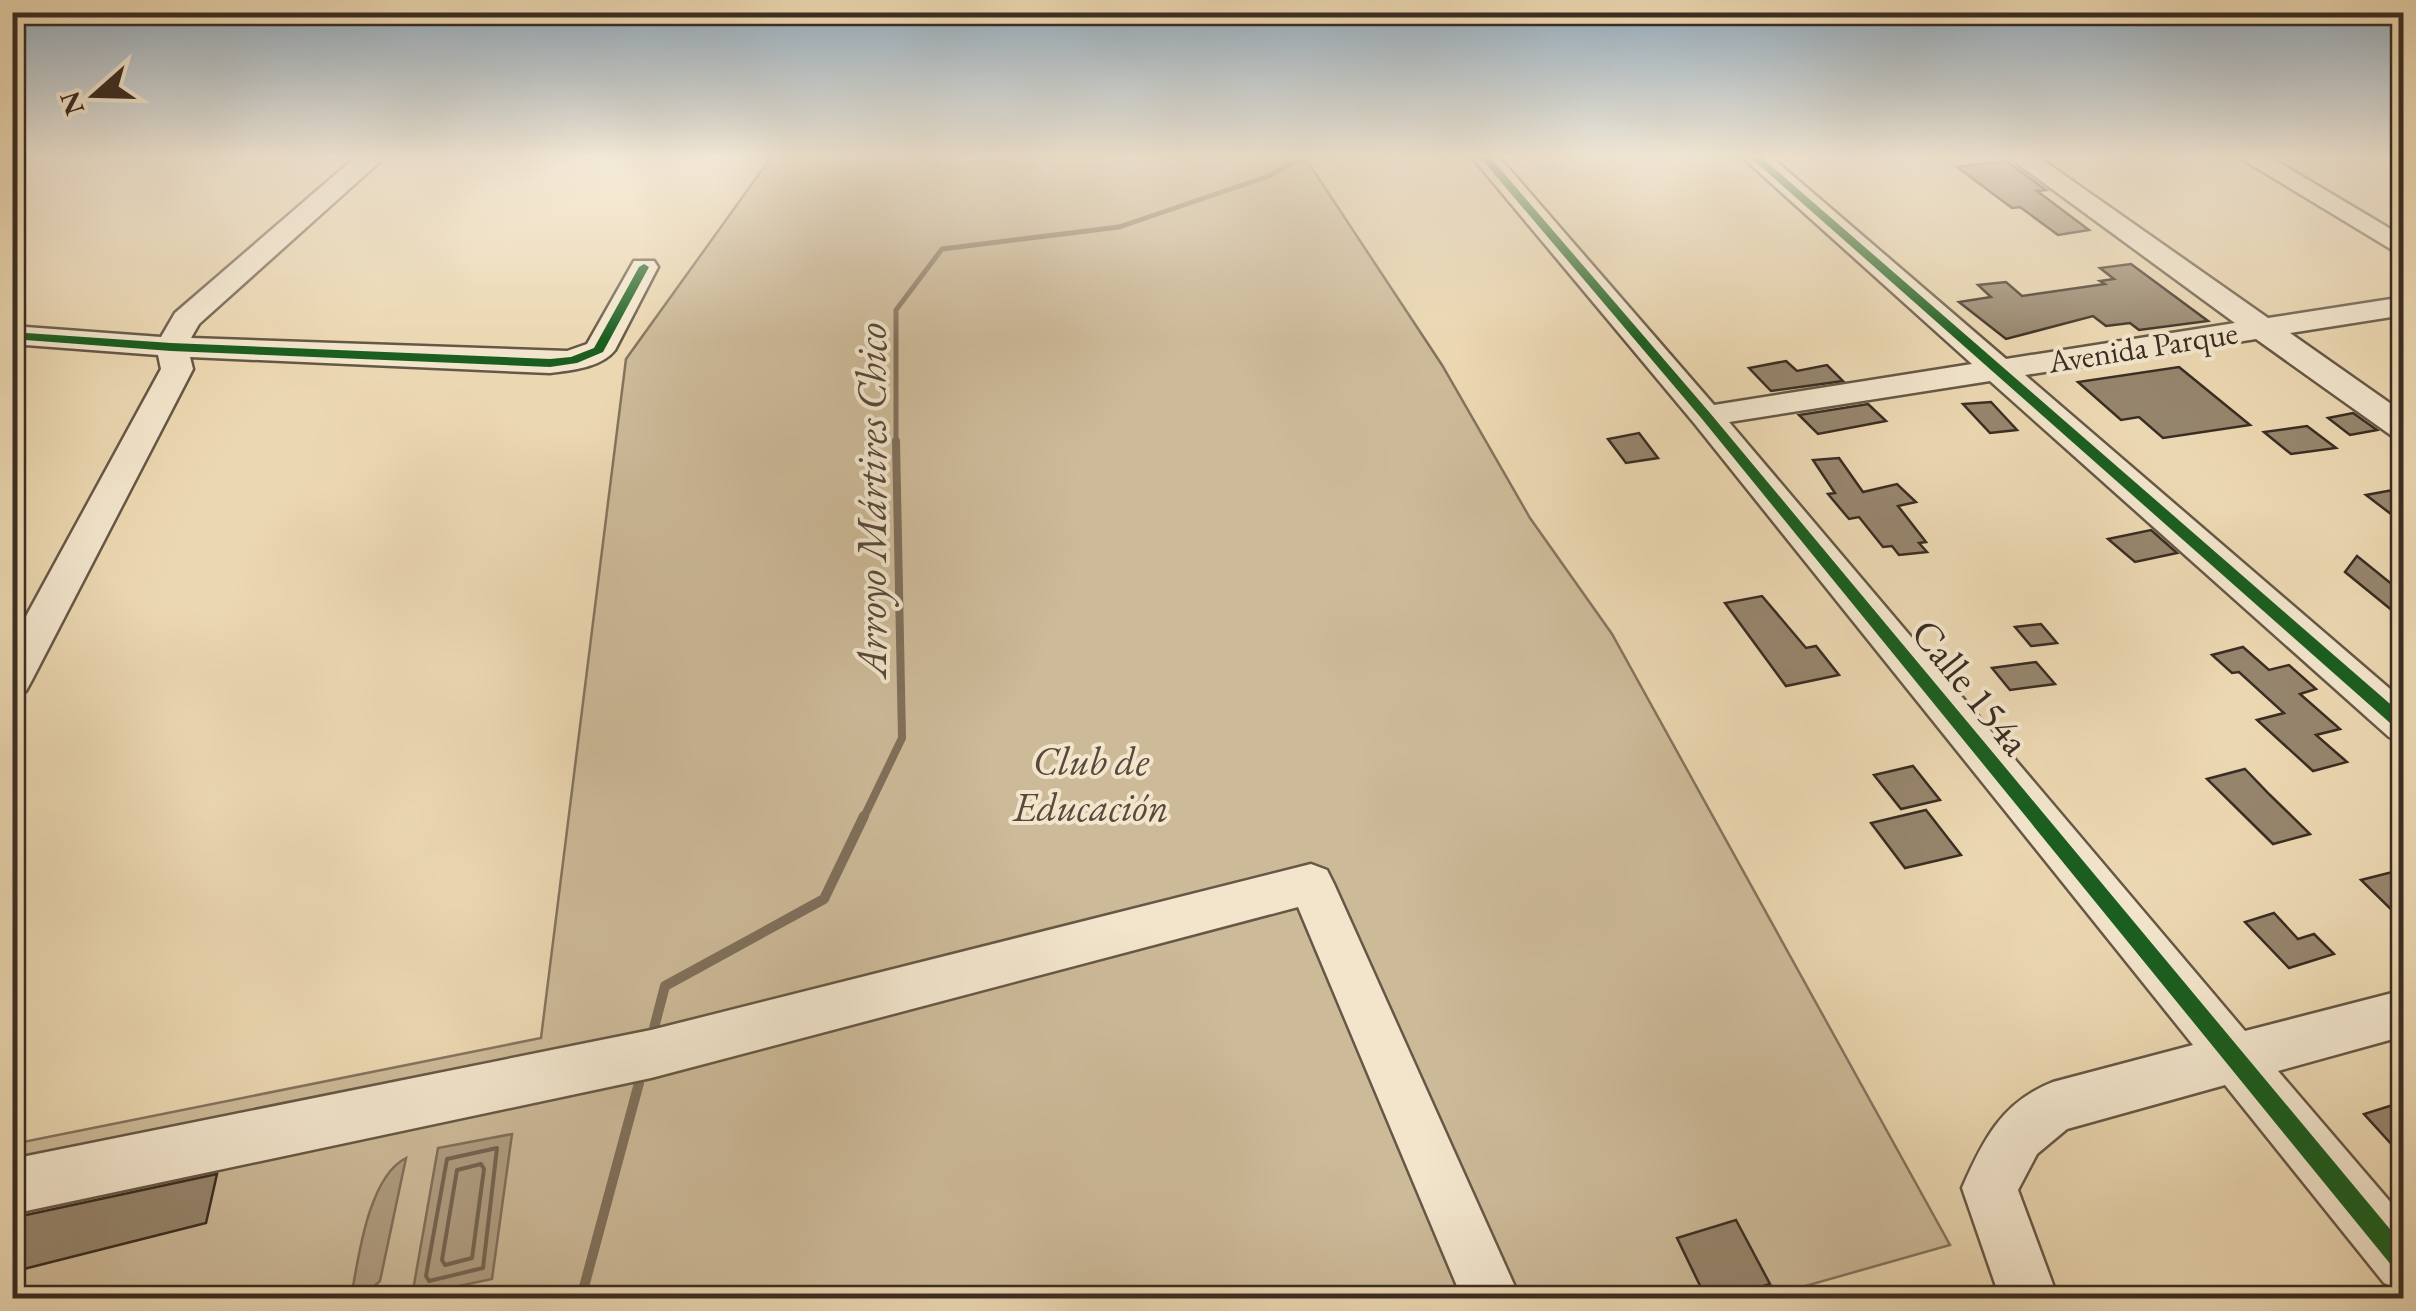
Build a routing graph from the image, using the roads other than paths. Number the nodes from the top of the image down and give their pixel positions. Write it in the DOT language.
graph roads {
  1 [pos="303,217"];
  2 [pos="1536,217"];
  3 [pos="1824,217"];
  4 [pos="2106,217"];
  5 [pos="2352,217"];
  6 [pos="2404,248"];
  7 [pos="644,266"];
  8 [pos="2404,306"];
  9 [pos="2262,328"];
  10 [pos="12,335"];
  11 [pos="171,347"];
  12 [pos="1999,370"];
  13 [pos="1706,416"];
  14 [pos="2404,429"];
  15 [pos="27,625"];
  16 [pos="12,680"];
  17 [pos="2404,726"];
  18 [pos="2404,1013"];
  19 [pos="2235,1060"];
  20 [pos="12,1187"];
  21 [pos="2404,1264"];
  22 [pos="1491,1298"];
  23 [pos="2029,1298"];
  1 -- 11 [label="street"];
  2 -- 13 [label="street, Calle 154a"];
  3 -- 12 [label="street"];
  4 -- 9 [label="street"];
  5 -- 6 [label="street"];
  7 -- 11 [label="street"];
  8 -- 9 [label="street, Avenida Parque"];
  9 -- 12 [label="street, Avenida Parque"];
  9 -- 14 [label="street"];
  10 -- 11 [label="street"];
  11 -- 15 [label="street"];
  12 -- 13 [label="street, Avenida Parque"];
  12 -- 17 [label="street"];
  13 -- 19 [label="street, Calle 154a"];
  15 -- 16 [label="street"];
  18 -- 19 [label="street"];
  19 -- 21 [label="street, Calle 154a"];
  19 -- 23 [label="street"];
  20 -- 22 [label="street"];
}
